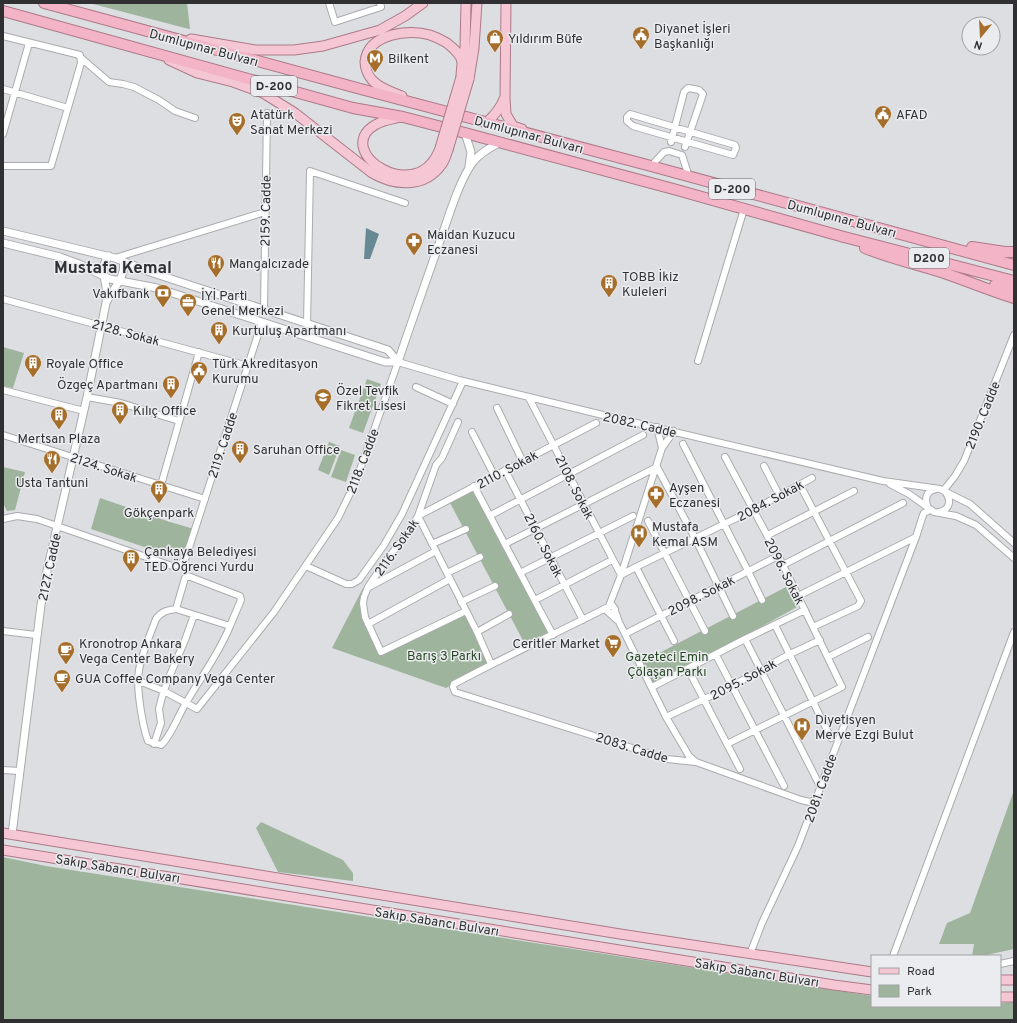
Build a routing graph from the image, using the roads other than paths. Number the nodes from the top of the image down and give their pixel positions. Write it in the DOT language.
graph roads {
  1 [pos="44,3"];
  2 [pos="329,3"];
  3 [pos="380,3"];
  4 [pos="422,3"];
  5 [pos="466,3"];
  6 [pos="476,3"];
  7 [pos="506,3"];
  8 [pos="8,12"];
  9 [pos="3,36"];
  10 [pos="169,37"];
  11 [pos="29,42"];
  12 [pos="146,50"];
  13 [pos="80,57"];
  14 [pos="465,78"];
  15 [pos="3,89"];
  16 [pos="15,92"];
  17 [pos="505,98"];
  18 [pos="426,106"];
  19 [pos="68,108"];
  20 [pos="267,113"];
  21 [pos="403,117"];
  22 [pos="195,118"];
  23 [pos="487,122"];
  24 [pos="675,127"];
  25 [pos="690,132"];
  26 [pos="465,133"];
  27 [pos="3,134"];
  28 [pos="538,136"];
  29 [pos="671,140"];
  30 [pos="499,143"];
  31 [pos="686,144"];
  32 [pos="444,149"];
  33 [pos="3,166"];
  34 [pos="651,166"];
  35 [pos="469,168"];
  36 [pos="689,177"];
  37 [pos="405,203"];
  38 [pos="744,209"];
  39 [pos="265,212"];
  40 [pos="3,231"];
  41 [pos="844,238"];
  42 [pos="926,240"];
  43 [pos="3,243"];
  44 [pos="1014,252"];
  45 [pos="112,257"];
  46 [pos="123,261"];
  47 [pos="1014,265"];
  48 [pos="947,274"];
  49 [pos="103,276"];
  50 [pos="120,281"];
  51 [pos="1014,281"];
  52 [pos="1009,289"];
  53 [pos="1014,298"];
  54 [pos="3,299"];
  55 [pos="106,303"];
  56 [pos="264,309"];
  57 [pos="262,322"];
  58 [pos="307,324"];
  59 [pos="102,325"];
  60 [pos="1014,335"];
  61 [pos="307,337"];
  62 [pos="199,352"];
  63 [pos="698,361"];
  64 [pos="398,362"];
  65 [pos="248,366"];
  66 [pos="463,381"];
  67 [pos="416,387"];
  68 [pos="3,390"];
  69 [pos="87,397"];
  70 [pos="529,398"];
  71 [pos="453,404"];
  72 [pos="497,408"];
  73 [pos="84,411"];
  74 [pos="179,421"];
  75 [pos="458,422"];
  76 [pos="596,423"];
  77 [pos="657,427"];
  78 [pos="674,431"];
  79 [pos="472,432"];
  80 [pos="3,435"];
  81 [pos="642,435"];
  82 [pos="683,444"];
  83 [pos="553,445"];
  84 [pos="662,448"];
  85 [pos="725,457"];
  86 [pos="73,458"];
  87 [pos="522,460"];
  88 [pos="764,466"];
  89 [pos="656,467"];
  90 [pos="505,470"];
  91 [pos="568,474"];
  92 [pos="494,475"];
  93 [pos="812,478"];
  94 [pos="883,481"];
  95 [pos="800,484"];
  96 [pos="161,485"];
  97 [pos="474,486"];
  98 [pos="936,489"];
  99 [pos="854,491"];
  100 [pos="945,491"];
  101 [pos="779,495"];
  102 [pos="205,499"];
  103 [pos="521,499"];
  104 [pos="904,502"];
  105 [pos="584,504"];
  106 [pos="753,510"];
  107 [pos="930,510"];
  108 [pos="815,512"];
  109 [pos="938,513"];
  110 [pos="491,515"];
  111 [pos="418,516"];
  112 [pos="632,516"];
  113 [pos="4,517"];
  114 [pos="648,521"];
  115 [pos="724,525"];
  116 [pos="57,526"];
  117 [pos="466,529"];
  118 [pos="536,529"];
  119 [pos="598,532"];
  120 [pos="768,536"];
  121 [pos="916,536"];
  122 [pos="694,538"];
  123 [pos="830,541"];
  124 [pos="1014,543"];
  125 [pos="432,544"];
  126 [pos="505,544"];
  127 [pos="436,551"];
  128 [pos="665,553"];
  129 [pos="778,556"];
  130 [pos="480,557"];
  131 [pos="551,557"];
  132 [pos="1014,558"];
  133 [pos="612,560"];
  134 [pos="783,565"];
  135 [pos="306,566"];
  136 [pos="636,567"];
  137 [pos="748,571"];
  138 [pos="520,573"];
  139 [pos="846,573"];
  140 [pos="621,575"];
  141 [pos="449,576"];
  142 [pos="564,585"];
  143 [pos="496,586"];
  144 [pos="719,586"];
  145 [pos="368,587"];
  146 [pos="798,596"];
  147 [pos="535,600"];
  148 [pos="762,600"];
  149 [pos="690,601"];
  150 [pos="461,602"];
  151 [pos="176,609"];
  152 [pos="611,610"];
  153 [pos="805,610"];
  154 [pos="466,611"];
  155 [pos="509,614"];
  156 [pos="194,615"];
  157 [pos="660,616"];
  158 [pos="733,616"];
  159 [pos="583,620"];
  160 [pos="368,624"];
  161 [pos="775,625"];
  162 [pos="230,626"];
  163 [pos="813,627"];
  164 [pos="3,631"];
  165 [pos="704,631"];
  166 [pos="477,632"];
  167 [pos="1014,632"];
  168 [pos="625,634"];
  169 [pos="36,635"];
  170 [pos="553,635"];
  171 [pos="868,637"];
  172 [pos="745,639"];
  173 [pos="820,640"];
  174 [pos="674,641"];
  175 [pos="790,654"];
  176 [pos="716,655"];
  177 [pos="828,658"];
  178 [pos="491,664"];
  179 [pos="688,669"];
  180 [pos="762,669"];
  181 [pos="139,681"];
  182 [pos="732,686"];
  183 [pos="652,687"];
  184 [pos="164,691"];
  185 [pos="703,700"];
  186 [pos="813,701"];
  187 [pos="186,703"];
  188 [pos="666,716"];
  189 [pos="784,716"];
  190 [pos="755,731"];
  191 [pos="831,738"];
  192 [pos="154,744"];
  193 [pos="727,744"];
  194 [pos="696,762"];
  195 [pos="740,769"];
  196 [pos="3,770"];
  197 [pos="20,771"];
  198 [pos="784,786"];
  199 [pos="820,786"];
  200 [pos="817,799"];
  201 [pos="8,833"];
  202 [pos="3,850"];
  203 [pos="750,954"];
  204 [pos="893,955"];
  205 [pos="1014,961"];
  206 [pos="1001,964"];
  207 [pos="871,972"];
  208 [pos="1001,980"];
  209 [pos="1014,980"];
  210 [pos="871,990"];
  211 [pos="1014,996"];
  212 [pos="1001,997"];
  1 -- 10 [label="highway, Dumlupınar Bulvarı / D-200"];
  2 -- 3 [label="street"];
  4 -- 10 [label="main road"];
  5 -- 14 [label="main road"];
  6 -- 14 [label="main road"];
  7 -- 17 [label="main road"];
  8 -- 12 [label="highway, Dumlupınar Bulvarı / D-200"];
  9 -- 11 [label="street"];
  10 -- 18 [label="highway, Dumlupınar Bulvarı / D-200"];
  11 -- 13 [label="street"];
  11 -- 16 [label="street"];
  12 -- 21 [label="highway, Dumlupınar Bulvarı / D-200"];
  12 -- 32 [label="main road"];
  13 -- 19 [label="street"];
  13 -- 22 [label="street"];
  14 -- 18 [label="main road"];
  14 -- 32 [label="main road, bridge"];
  15 -- 16 [label="street"];
  16 -- 19 [label="street"];
  16 -- 27 [label="street"];
  17 -- 23 [label="main road"];
  17 -- 28 [label="main road"];
  18 -- 23 [label="highway, Dumlupınar Bulvarı / D-200"];
  19 -- 33 [label="street"];
  20 -- 39 [label="street, 2159. Cadde"];
  21 -- 26 [label="highway, Dumlupınar Bulvarı / D-200"];
  21 -- 32 [label="main road"];
  23 -- 28 [label="highway, Dumlupınar Bulvarı / D-200"];
  24 -- 25 [label="street"];
  24 -- 25 [label="street"];
  24 -- 29 [label="street"];
  24 -- 29 [label="street"];
  25 -- 31 [label="street"];
  25 -- 31 [label="street"];
  26 -- 30 [label="highway, Dumlupınar Bulvarı / D-200"];
  26 -- 35 [label="street"];
  28 -- 34 [label="highway, Dumlupınar Bulvarı / D-200"];
  29 -- 31 [label="street"];
  30 -- 35 [label="street"];
  30 -- 38 [label="highway, Dumlupınar Bulvarı / D-200"];
  34 -- 36 [label="highway, Dumlupınar Bulvarı / D-200"];
  34 -- 36 [label="street"];
  35 -- 64 [label="street, 2118. Cadde"];
  36 -- 42 [label="highway, Dumlupınar Bulvarı / D-200"];
  37 -- 58 [label="street"];
  38 -- 41 [label="highway, Dumlupınar Bulvarı / D200"];
  38 -- 63 [label="street"];
  39 -- 45 [label="street"];
  39 -- 56 [label="street, 2159. Cadde"];
  40 -- 45 [label="street"];
  41 -- 48 [label="highway, Dumlupınar Bulvarı"];
  41 -- 51 [label="highway, Dumlupınar Bulvarı / D200"];
  42 -- 44 [label="highway"];
  42 -- 47 [label="highway, Dumlupınar Bulvarı / D200"];
  43 -- 49 [label="street"];
  45 -- 46 [label="street"];
  45 -- 49 [label="street"];
  46 -- 50 [label="street"];
  46 -- 56 [label="street"];
  48 -- 52 [label="highway"];
  48 -- 53 [label="highway, Dumlupınar Bulvarı"];
  49 -- 50 [label="street"];
  49 -- 55 [label="street, 2127. Cadde"];
  50 -- 55 [label="street, 2127. Cadde"];
  50 -- 57 [label="street"];
  54 -- 59 [label="street, 2128. Sokak"];
  55 -- 59 [label="street, 2127. Cadde"];
  56 -- 57 [label="street"];
  56 -- 58 [label="street"];
  57 -- 61 [label="street"];
  57 -- 65 [label="street, 2119. Cadde"];
  58 -- 61 [label="street"];
  58 -- 64 [label="street"];
  59 -- 62 [label="street, 2128. Sokak"];
  59 -- 69 [label="street, 2127. Cadde"];
  60 -- 100 [label="street, 2190. Cadde"];
  61 -- 64 [label="street"];
  62 -- 65 [label="street, 2128. Sokak"];
  62 -- 74 [label="street"];
  64 -- 66 [label="street, 2082. Cadde"];
  64 -- 135 [label="street, 2118. Cadde"];
  65 -- 102 [label="street, 2119. Cadde"];
  66 -- 70 [label="street, 2082. Cadde"];
  66 -- 71 [label="street"];
  67 -- 71 [label="street"];
  68 -- 73 [label="street"];
  69 -- 73 [label="street, 2127. Cadde"];
  69 -- 74 [label="street"];
  70 -- 77 [label="street, 2082. Cadde"];
  70 -- 83 [label="street, 2108. Sokak"];
  71 -- 135 [label="street"];
  72 -- 87 [label="street"];
  73 -- 86 [label="street, 2127. Cadde"];
  74 -- 96 [label="street"];
  75 -- 111 [label="street, 2116. Sokak"];
  76 -- 83 [label="street, 2110. Sokak"];
  77 -- 78 [label="street, 2082. Cadde"];
  77 -- 84 [label="street"];
  78 -- 84 [label="street"];
  78 -- 94 [label="street, 2082. Cadde"];
  79 -- 92 [label="street"];
  80 -- 86 [label="street, 2124. Sokak"];
  81 -- 91 [label="street"];
  82 -- 115 [label="street"];
  83 -- 87 [label="street, 2110. Sokak"];
  83 -- 91 [label="street, 2108. Sokak"];
  84 -- 89 [label="street"];
  85 -- 106 [label="street, 2096. Sokak"];
  86 -- 96 [label="street, 2124. Sokak"];
  86 -- 116 [label="street, 2127. Cadde"];
  87 -- 90 [label="street, 2110. Sokak"];
  88 -- 101 [label="street"];
  89 -- 105 [label="street"];
  89 -- 122 [label="street"];
  89 -- 140 [label="street"];
  90 -- 92 [label="street, 2110. Sokak"];
  90 -- 103 [label="street, 2160. Sokak"];
  91 -- 103 [label="street"];
  91 -- 105 [label="street, 2108. Sokak"];
  92 -- 97 [label="street, 2110. Sokak"];
  93 -- 95 [label="street, 2084. Sokak"];
  94 -- 98 [label="street, 2082. Cadde"];
  94 -- 107 [label="street, 2082. Cadde"];
  95 -- 101 [label="street, 2084. Sokak"];
  95 -- 108 [label="street"];
  96 -- 102 [label="street, 2124. Sokak"];
  97 -- 110 [label="street"];
  97 -- 111 [label="street, 2110. Sokak"];
  98 -- 100 [label="street, 2082. Cadde"];
  98 -- 107 [label="street"];
  99 -- 108 [label="street"];
  100 -- 109 [label="street"];
  100 -- 124 [label="street, 2082. Cadde"];
  101 -- 106 [label="street, 2084. Sokak"];
  102 -- 116 [label="street, 2119. Cadde"];
  103 -- 110 [label="street"];
  103 -- 118 [label="street, 2160. Sokak"];
  104 -- 123 [label="street"];
  105 -- 118 [label="street"];
  105 -- 119 [label="street, 2108. Sokak"];
  106 -- 115 [label="street, 2084. Sokak"];
  106 -- 120 [label="street, 2096. Sokak"];
  107 -- 109 [label="street, 2082. Cadde"];
  107 -- 121 [label="street, 2081. Cadde"];
  108 -- 120 [label="street"];
  108 -- 123 [label="street"];
  109 -- 132 [label="street, 2082. Cadde"];
  110 -- 126 [label="street"];
  111 -- 125 [label="street"];
  111 -- 145 [label="street, 2116. Sokak"];
  112 -- 119 [label="street"];
  113 -- 116 [label="street"];
  114 -- 128 [label="street"];
  115 -- 122 [label="street, 2084. Sokak"];
  115 -- 137 [label="street"];
  116 -- 169 [label="street, 2127. Cadde"];
  117 -- 125 [label="street"];
  118 -- 126 [label="street"];
  118 -- 131 [label="street, 2160. Sokak"];
  119 -- 131 [label="street"];
  119 -- 133 [label="street, 2108. Sokak"];
  120 -- 129 [label="street, 2096. Sokak"];
  121 -- 139 [label="street"];
  121 -- 199 [label="street, 2081. Cadde"];
  122 -- 128 [label="street, 2084. Sokak"];
  122 -- 144 [label="street"];
  123 -- 134 [label="street"];
  123 -- 139 [label="street"];
  125 -- 127 [label="street"];
  126 -- 138 [label="street"];
  127 -- 141 [label="street"];
  127 -- 145 [label="street"];
  128 -- 136 [label="street, 2084. Sokak"];
  128 -- 149 [label="street"];
  129 -- 134 [label="street, 2096. Sokak"];
  129 -- 137 [label="street, 2098. Sokak"];
  130 -- 141 [label="street"];
  131 -- 138 [label="street"];
  131 -- 142 [label="street, 2160. Sokak"];
  133 -- 140 [label="street, 2108. Sokak"];
  133 -- 142 [label="street"];
  134 -- 146 [label="street, 2096. Sokak"];
  135 -- 187 [label="street, 2118. Cadde"];
  136 -- 140 [label="street, 2084. Sokak"];
  136 -- 157 [label="street"];
  137 -- 144 [label="street, 2098. Sokak"];
  137 -- 148 [label="street"];
  138 -- 147 [label="street"];
  139 -- 146 [label="street"];
  139 -- 163 [label="street"];
  140 -- 152 [label="street"];
  141 -- 150 [label="street"];
  141 -- 160 [label="street"];
  142 -- 147 [label="street"];
  142 -- 159 [label="street, 2160. Sokak"];
  143 -- 150 [label="street"];
  144 -- 149 [label="street, 2098. Sokak"];
  144 -- 158 [label="street"];
  145 -- 160 [label="street, 2116. Sokak"];
  146 -- 153 [label="street, 2096. Sokak"];
  147 -- 170 [label="street"];
  149 -- 157 [label="street, 2098. Sokak"];
  149 -- 165 [label="street"];
  150 -- 154 [label="street"];
  151 -- 156 [label="street"];
  151 -- 162 [label="street"];
  151 -- 181 [label="street"];
  152 -- 159 [label="street"];
  152 -- 168 [label="street"];
  153 -- 161 [label="street"];
  153 -- 163 [label="street, 2096. Sokak"];
  154 -- 160 [label="street, 2116. Sokak"];
  154 -- 166 [label="street"];
  155 -- 166 [label="street"];
  156 -- 162 [label="street"];
  156 -- 184 [label="street"];
  157 -- 168 [label="street, 2098. Sokak"];
  157 -- 174 [label="street"];
  159 -- 170 [label="street"];
  161 -- 172 [label="street"];
  161 -- 175 [label="street"];
  162 -- 187 [label="street"];
  163 -- 173 [label="street, 2096. Sokak"];
  164 -- 169 [label="street"];
  166 -- 178 [label="street"];
  167 -- 204 [label="street"];
  168 -- 183 [label="street"];
  169 -- 197 [label="street, 2127. Cadde"];
  170 -- 178 [label="street"];
  171 -- 177 [label="street"];
  172 -- 176 [label="street"];
  172 -- 180 [label="street"];
  173 -- 175 [label="street, 2095. Sokak"];
  173 -- 177 [label="street, 2096. Sokak"];
  175 -- 180 [label="street, 2095. Sokak"];
  175 -- 186 [label="street"];
  176 -- 179 [label="street"];
  176 -- 182 [label="street"];
  177 -- 186 [label="street, 2096. Sokak"];
  178 -- 194 [label="street, 2083. Cadde"];
  179 -- 183 [label="street"];
  179 -- 185 [label="street"];
  180 -- 182 [label="street, 2095. Sokak"];
  180 -- 189 [label="street"];
  181 -- 184 [label="street"];
  181 -- 192 [label="street"];
  182 -- 185 [label="street, 2095. Sokak"];
  182 -- 190 [label="street"];
  183 -- 188 [label="street"];
  184 -- 187 [label="street"];
  184 -- 192 [label="street"];
  185 -- 188 [label="street, 2095. Sokak"];
  185 -- 193 [label="street"];
  186 -- 189 [label="street"];
  186 -- 191 [label="street"];
  187 -- 192 [label="street"];
  188 -- 194 [label="street"];
  189 -- 190 [label="street"];
  189 -- 199 [label="street"];
  190 -- 193 [label="street"];
  190 -- 198 [label="street"];
  193 -- 195 [label="street"];
  194 -- 200 [label="street, 2083. Cadde"];
  196 -- 197 [label="street"];
  197 -- 201 [label="street, 2127. Cadde"];
  199 -- 200 [label="street, 2081. Cadde"];
  200 -- 203 [label="street, 2081. Cadde"];
  201 -- 203 [label="main road, Sakıp Sabancı Bulvarı"];
  202 -- 210 [label="main road, Sakıp Sabancı Bulvarı"];
  203 -- 207 [label="main road, Sakıp Sabancı Bulvarı"];
  205 -- 206 [label="street"];
  208 -- 209 [label="main road"];
  211 -- 212 [label="main road"];
}
